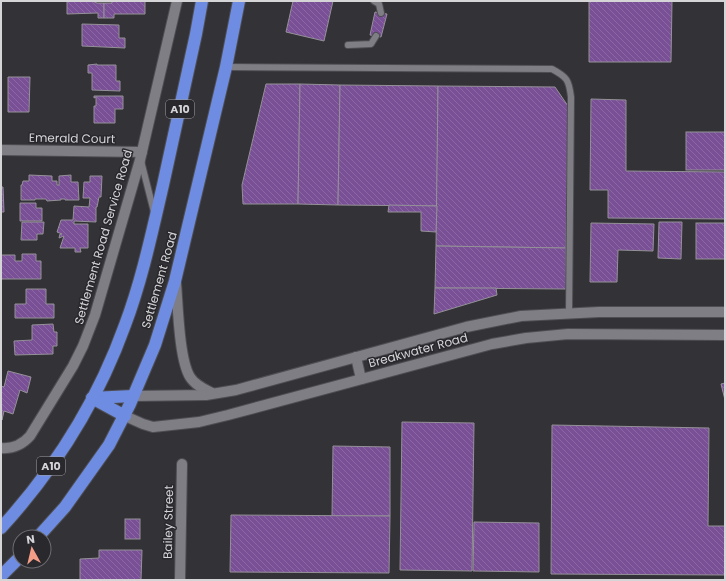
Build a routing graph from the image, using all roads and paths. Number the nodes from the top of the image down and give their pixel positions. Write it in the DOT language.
graph roads {
  1 [pos="177,1"];
  2 [pos="202,1"];
  3 [pos="239,1"];
  4 [pos="374,1"];
  5 [pos="381,13"];
  6 [pos="376,36"];
  7 [pos="348,45"];
  8 [pos="226,67"];
  9 [pos="1,150"];
  10 [pos="141,156"];
  11 [pos="156,217"];
  12 [pos="176,280"];
  13 [pos="725,312"];
  14 [pos="569,313"];
  15 [pos="725,336"];
  16 [pos="356,357"];
  17 [pos="361,379"];
  18 [pos="214,394"];
  19 [pos="134,396"];
  20 [pos="92,398"];
  21 [pos="124,416"];
  22 [pos="1,448"];
  23 [pos="182,464"];
  24 [pos="1,528"];
  25 [pos="45,529"];
  26 [pos="12,565"];
  27 [pos="1,576"];
  28 [pos="180,580"];
  1 -- 10 [label="main road, Settlement Road Service Road"];
  2 -- 11 [label="highway, Settlement Road / A10"];
  3 -- 8 [label="highway, Settlement Road"];
  4 -- 5 [label="lane"];
  6 -- 7 [label="lane"];
  8 -- 12 [label="highway, Settlement Road"];
  8 -- 14 [label="lane"];
  9 -- 10 [label="main road, Emerald Court"];
  10 -- 11 [label="lane"];
  10 -- 22 [label="main road, Settlement Road Service Road"];
  11 -- 20 [label="highway, Settlement Road / A10"];
  12 -- 18 [label="main road"];
  12 -- 19 [label="highway, Settlement Road"];
  13 -- 14 [label="main road, Breakwater Road"];
  14 -- 16 [label="main road, Breakwater Road"];
  15 -- 17 [label="main road, Breakwater Road"];
  16 -- 17 [label="main road"];
  16 -- 18 [label="main road, Breakwater Road"];
  17 -- 21 [label="main road, Breakwater Road"];
  18 -- 19 [label="main road, Breakwater Road"];
  19 -- 20 [label="highway"];
  19 -- 21 [label="highway, Settlement Road"];
  20 -- 21 [label="highway"];
  20 -- 24 [label="highway, Settlement Road / A10"];
  21 -- 25 [label="highway, Settlement Road"];
  23 -- 28 [label="main road, Bailey Street"];
  26 -- 27 [label="highway"];
}
